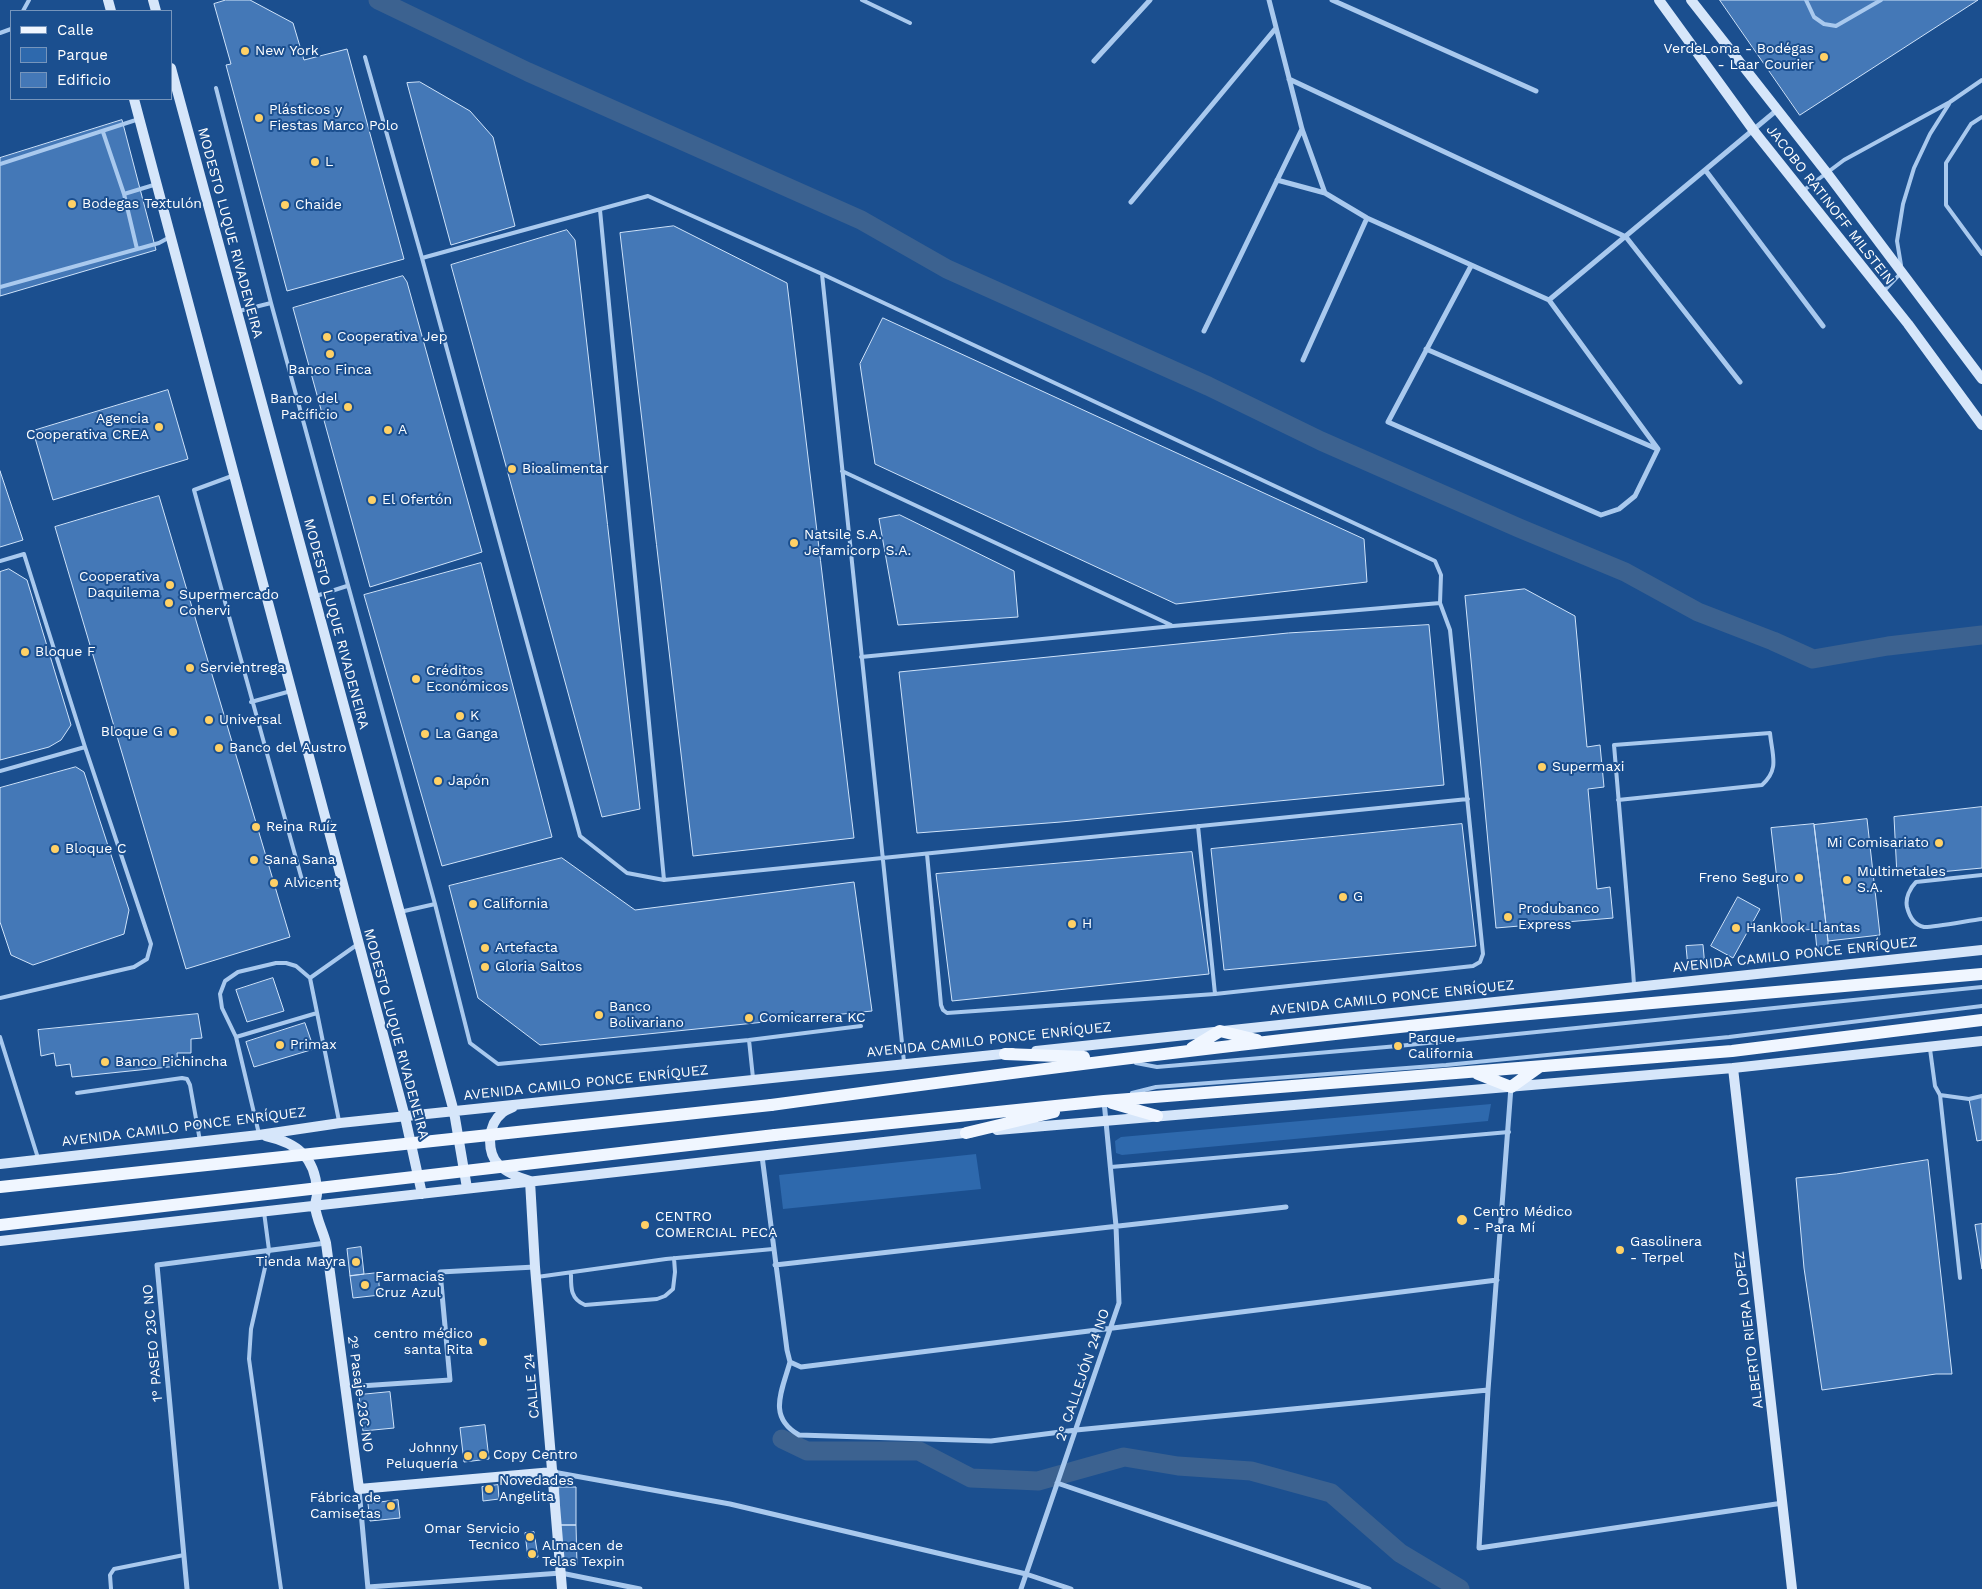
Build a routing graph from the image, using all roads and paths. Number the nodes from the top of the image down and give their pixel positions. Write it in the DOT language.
graph roads {
  1 [pos="862,0"];
  2 [pos="1150,0"];
  3 [pos="1269,0"];
  4 [pos="1332,0"];
  5 [pos="1659,0"];
  6 [pos="1691,0"];
  7 [pos="1806,0"];
  8 [pos="1881,0"];
  9 [pos="910,23"];
  10 [pos="1276,28"];
  11 [pos="365,57"];
  12 [pos="1094,61"];
  13 [pos="172,72"];
  14 [pos="1289,79"];
  15 [pos="1982,80"];
  16 [pos="216,88"];
  17 [pos="1536,90"];
  18 [pos="134,100"];
  19 [pos="1950,102"];
  20 [pos="1778,110"];
  21 [pos="1982,117"];
  22 [pos="139,120"];
  23 [pos="1302,129"];
  24 [pos="1754,131"];
  25 [pos="103,132"];
  26 [pos="0,164"];
  27 [pos="1706,171"];
  28 [pos="1827,173"];
  29 [pos="1277,180"];
  30 [pos="156,184"];
  31 [pos="1802,191"];
  32 [pos="124,194"];
  33 [pos="1325,194"];
  34 [pos="1131,202"];
  35 [pos="600,210"];
  36 [pos="1367,218"];
  37 [pos="171,237"];
  38 [pos="1626,237"];
  39 [pos="138,249"];
  40 [pos="1982,254"];
  41 [pos="422,258"];
  42 [pos="1471,266"];
  43 [pos="1902,272"];
  44 [pos="822,274"];
  45 [pos="0,287"];
  46 [pos="1883,293"];
  47 [pos="1549,300"];
  48 [pos="271,303"];
  49 [pos="237,312"];
  50 [pos="1823,326"];
  51 [pos="1204,330"];
  52 [pos="1426,349"];
  53 [pos="1303,360"];
  54 [pos="1982,378"];
  55 [pos="1740,382"];
  56 [pos="1982,425"];
  57 [pos="1658,449"];
  58 [pos="842,471"];
  59 [pos="234,475"];
  60 [pos="0,561"];
  61 [pos="347,586"];
  62 [pos="314,596"];
  63 [pos="1440,604"];
  64 [pos="1173,626"];
  65 [pos="861,657"];
  66 [pos="291,691"];
  67 [pos="251,702"];
  68 [pos="85,747"];
  69 [pos="0,771"];
  70 [pos="1468,798"];
  71 [pos="1618,800"];
  72 [pos="1198,826"];
  73 [pos="927,854"];
  74 [pos="883,858"];
  75 [pos="1982,875"];
  76 [pos="342,880"];
  77 [pos="664,880"];
  78 [pos="435,904"];
  79 [pos="400,912"];
  80 [pos="1982,919"];
  81 [pos="358,944"];
  82 [pos="1982,950"];
  83 [pos="1982,974"];
  84 [pos="310,978"];
  85 [pos="1634,987"];
  86 [pos="1982,987"];
  87 [pos="1215,994"];
  88 [pos="0,998"];
  89 [pos="1982,1006"];
  90 [pos="317,1013"];
  91 [pos="1982,1020"];
  92 [pos="861,1026"];
  93 [pos="1220,1031"];
  94 [pos="0,1037"];
  95 [pos="236,1037"];
  96 [pos="1730,1037"];
  97 [pos="749,1040"];
  98 [pos="1982,1041"];
  99 [pos="1264,1042"];
  100 [pos="1929,1047"];
  101 [pos="1187,1051"];
  102 [pos="1732,1051"];
  103 [pos="1005,1054"];
  104 [pos="1119,1059"];
  105 [pos="905,1064"];
  106 [pos="1538,1067"];
  107 [pos="1733,1068"];
  108 [pos="1473,1072"];
  109 [pos="753,1080"];
  110 [pos="1511,1087"];
  111 [pos="77,1093"];
  112 [pos="1940,1095"];
  113 [pos="1982,1096"];
  114 [pos="1104,1101"];
  115 [pos="517,1105"];
  116 [pos="454,1112"];
  117 [pos="1157,1116"];
  118 [pos="404,1117"];
  119 [pos="1106,1121"];
  120 [pos="340,1124"];
  121 [pos="1508,1132"];
  122 [pos="966,1133"];
  123 [pos="259,1135"];
  124 [pos="200,1142"];
  125 [pos="762,1155"];
  126 [pos="38,1160"];
  127 [pos="0,1164"];
  128 [pos="1111,1166"];
  129 [pos="530,1181"];
  130 [pos="0,1187"];
  131 [pos="468,1188"];
  132 [pos="422,1194"];
  133 [pos="315,1205"];
  134 [pos="1286,1207"];
  135 [pos="264,1212"];
  136 [pos="0,1225"];
  137 [pos="1116,1226"];
  138 [pos="0,1241"];
  139 [pos="326,1243"];
  140 [pos="269,1250"];
  141 [pos="773,1250"];
  142 [pos="674,1258"];
  143 [pos="775,1265"];
  144 [pos="535,1272"];
  145 [pos="571,1273"];
  146 [pos="1960,1278"];
  147 [pos="1498,1280"];
  148 [pos="1111,1327"];
  149 [pos="790,1362"];
  150 [pos="345,1387"];
  151 [pos="1488,1390"];
  152 [pos="1076,1430"];
  153 [pos="553,1472"];
  154 [pos="1057,1483"];
  155 [pos="359,1489"];
  156 [pos="1783,1503"];
  157 [pos="184,1555"];
  158 [pos="560,1573"];
  159 [pos="1026,1574"];
  160 [pos="368,1588"];
  161 [pos="110,1589"];
  162 [pos="188,1589"];
  163 [pos="281,1589"];
  164 [pos="562,1589"];
  165 [pos="640,1589"];
  166 [pos="1021,1589"];
  167 [pos="1072,1589"];
  168 [pos="1369,1589"];
  169 [pos="1792,1589"];
  1 -- 9 [label="lane"];
  2 -- 12 [label="street"];
  3 -- 10 [label="street"];
  4 -- 17 [label="street"];
  5 -- 24 [label="main road, JACOBO RATINOFF MILSTEIN"];
  6 -- 20 [label="main road, JACOBO RATINOFF MILSTEIN"];
  7 -- 8 [label="lane"];
  10 -- 14 [label="street"];
  10 -- 34 [label="street"];
  11 -- 41 [label="lane"];
  13 -- 49 [label="main road, MODESTO LUQUE RIVADENEIRA"];
  14 -- 23 [label="street"];
  14 -- 38 [label="street"];
  15 -- 19 [label="lane"];
  16 -- 48 [label="lane"];
  18 -- 22 [label="main road, MODESTO LUQUE RIVADENEIRA"];
  19 -- 28 [label="lane"];
  19 -- 43 [label="lane"];
  20 -- 24 [label="street"];
  20 -- 28 [label="main road, JACOBO RATINOFF MILSTEIN"];
  21 -- 40 [label="lane"];
  22 -- 25 [label="lane"];
  22 -- 30 [label="main road, MODESTO LUQUE RIVADENEIRA"];
  23 -- 29 [label="street"];
  23 -- 33 [label="street"];
  24 -- 27 [label="street"];
  24 -- 31 [label="main road, JACOBO RATINOFF MILSTEIN"];
  25 -- 26 [label="lane"];
  25 -- 32 [label="lane"];
  27 -- 38 [label="street"];
  27 -- 50 [label="street"];
  28 -- 31 [label="lane"];
  28 -- 43 [label="main road, JACOBO RATINOFF MILSTEIN"];
  29 -- 33 [label="street"];
  29 -- 51 [label="street"];
  30 -- 32 [label="lane"];
  30 -- 37 [label="main road, MODESTO LUQUE RIVADENEIRA"];
  31 -- 46 [label="main road, JACOBO RATINOFF MILSTEIN"];
  32 -- 39 [label="lane"];
  33 -- 36 [label="street"];
  35 -- 41 [label="lane"];
  35 -- 44 [label="lane"];
  35 -- 77 [label="lane"];
  36 -- 42 [label="street"];
  36 -- 53 [label="street"];
  37 -- 39 [label="lane"];
  37 -- 59 [label="main road, MODESTO LUQUE RIVADENEIRA"];
  38 -- 47 [label="street"];
  38 -- 55 [label="street"];
  39 -- 45 [label="lane"];
  41 -- 77 [label="lane"];
  42 -- 47 [label="street"];
  42 -- 52 [label="street"];
  43 -- 46 [label="lane"];
  43 -- 54 [label="main road, JACOBO RATINOFF MILSTEIN"];
  44 -- 58 [label="lane"];
  44 -- 63 [label="lane"];
  46 -- 56 [label="main road, JACOBO RATINOFF MILSTEIN"];
  47 -- 57 [label="street"];
  48 -- 49 [label="lane"];
  48 -- 61 [label="lane"];
  49 -- 62 [label="main road, MODESTO LUQUE RIVADENEIRA"];
  52 -- 57 [label="street"];
  52 -- 57 [label="street"];
  58 -- 64 [label="lane"];
  58 -- 65 [label="lane"];
  59 -- 66 [label="main road, MODESTO LUQUE RIVADENEIRA"];
  59 -- 67 [label="lane"];
  60 -- 68 [label="lane"];
  61 -- 62 [label="lane"];
  61 -- 78 [label="lane"];
  62 -- 79 [label="main road, MODESTO LUQUE RIVADENEIRA"];
  63 -- 64 [label="lane"];
  63 -- 70 [label="lane"];
  64 -- 65 [label="lane"];
  65 -- 74 [label="lane"];
  66 -- 67 [label="lane"];
  66 -- 76 [label="main road, MODESTO LUQUE RIVADENEIRA"];
  67 -- 76 [label="lane"];
  68 -- 69 [label="lane"];
  68 -- 88 [label="lane"];
  70 -- 72 [label="lane"];
  70 -- 87 [label="lane"];
  71 -- 71 [label="lane"];
  71 -- 85 [label="lane"];
  72 -- 73 [label="lane"];
  72 -- 87 [label="lane"];
  73 -- 74 [label="lane"];
  73 -- 87 [label="lane"];
  74 -- 77 [label="lane"];
  74 -- 105 [label="lane"];
  75 -- 80 [label="lane"];
  76 -- 81 [label="main road, MODESTO LUQUE RIVADENEIRA"];
  78 -- 79 [label="lane"];
  78 -- 97 [label="lane"];
  79 -- 116 [label="main road, MODESTO LUQUE RIVADENEIRA"];
  81 -- 84 [label="lane"];
  81 -- 118 [label="main road, MODESTO LUQUE RIVADENEIRA"];
  82 -- 85 [label="main road, AVENIDA CAMILO PONCE ENRÍQUEZ"];
  83 -- 99 [label="main road"];
  84 -- 90 [label="lane"];
  84 -- 95 [label="lane"];
  85 -- 93 [label="main road, AVENIDA CAMILO PONCE ENRÍQUEZ"];
  86 -- 104 [label="lane"];
  89 -- 96 [label="lane"];
  90 -- 95 [label="lane"];
  90 -- 120 [label="lane"];
  91 -- 102 [label="main road"];
  92 -- 97 [label="lane"];
  93 -- 99 [label="main road"];
  93 -- 101 [label="main road"];
  93 -- 103 [label="main road, AVENIDA CAMILO PONCE ENRÍQUEZ"];
  94 -- 126 [label="lane"];
  95 -- 123 [label="lane"];
  96 -- 102 [label="lane"];
  96 -- 114 [label="lane"];
  97 -- 109 [label="lane"];
  98 -- 100 [label="main road"];
  99 -- 101 [label="main road"];
  100 -- 107 [label="main road"];
  100 -- 112 [label="lane"];
  101 -- 104 [label="main road"];
  102 -- 106 [label="main road"];
  102 -- 107 [label="street"];
  103 -- 104 [label="main road"];
  103 -- 105 [label="main road, AVENIDA CAMILO PONCE ENRÍQUEZ"];
  104 -- 130 [label="main road, bridge"];
  105 -- 109 [label="main road, AVENIDA CAMILO PONCE ENRÍQUEZ"];
  106 -- 108 [label="main road"];
  106 -- 110 [label="main road"];
  107 -- 110 [label="main road"];
  107 -- 156 [label="main road, ALBERTO RIERA LOPEZ"];
  108 -- 110 [label="main road"];
  108 -- 114 [label="main road"];
  109 -- 115 [label="main road, AVENIDA CAMILO PONCE ENRÍQUEZ"];
  110 -- 117 [label="main road"];
  110 -- 121 [label="street"];
  111 -- 124 [label="lane"];
  112 -- 113 [label="lane"];
  112 -- 146 [label="lane"];
  114 -- 117 [label="main road"];
  114 -- 119 [label="street, 2° CALLEJÓN 24 NO"];
  114 -- 122 [label="main road"];
  114 -- 136 [label="main road, bridge"];
  115 -- 116 [label="main road, AVENIDA CAMILO PONCE ENRÍQUEZ"];
  115 -- 129 [label="main road"];
  116 -- 118 [label="main road, AVENIDA CAMILO PONCE ENRÍQUEZ"];
  116 -- 131 [label="main road, MODESTO LUQUE RIVADENEIRA"];
  117 -- 119 [label="main road"];
  118 -- 120 [label="main road, AVENIDA CAMILO PONCE ENRÍQUEZ"];
  118 -- 132 [label="main road, MODESTO LUQUE RIVADENEIRA"];
  119 -- 122 [label="main road"];
  119 -- 128 [label="street, 2° CALLEJÓN 24 NO"];
  120 -- 123 [label="main road, AVENIDA CAMILO PONCE ENRÍQUEZ"];
  121 -- 128 [label="lane"];
  121 -- 147 [label="street"];
  122 -- 125 [label="main road"];
  123 -- 124 [label="main road, AVENIDA CAMILO PONCE ENRÍQUEZ"];
  123 -- 133 [label="main road, 2º Pasaje 23C NO"];
  124 -- 126 [label="main road, AVENIDA CAMILO PONCE ENRÍQUEZ"];
  125 -- 129 [label="main road"];
  125 -- 141 [label="street"];
  126 -- 127 [label="main road, AVENIDA CAMILO PONCE ENRÍQUEZ"];
  128 -- 137 [label="street, 2° CALLEJÓN 24 NO"];
  129 -- 131 [label="main road"];
  129 -- 144 [label="main road, CALLE 24"];
  131 -- 132 [label="main road"];
  132 -- 133 [label="main road"];
  133 -- 135 [label="main road"];
  133 -- 139 [label="main road, 2º Pasaje 23C NO"];
  134 -- 137 [label="street"];
  135 -- 138 [label="main road"];
  135 -- 140 [label="lane"];
  137 -- 143 [label="street"];
  137 -- 148 [label="street, 2° CALLEJÓN 24 NO"];
  139 -- 140 [label="street, 1° PASEO 23C NO"];
  139 -- 150 [label="main road, 2º Pasaje 23C NO"];
  140 -- 157 [label="street, 1° PASEO 23C NO"];
  140 -- 163 [label="lane"];
  141 -- 142 [label="lane"];
  141 -- 143 [label="street"];
  142 -- 145 [label="lane"];
  142 -- 145 [label="lane"];
  143 -- 149 [label="street"];
  144 -- 145 [label="lane"];
  144 -- 150 [label="street"];
  144 -- 153 [label="main road, CALLE 24"];
  147 -- 148 [label="street"];
  147 -- 151 [label="street"];
  148 -- 149 [label="street"];
  148 -- 152 [label="street, 2° CALLEJÓN 24 NO"];
  149 -- 152 [label="street"];
  150 -- 155 [label="main road, 2º Pasaje 23C NO"];
  151 -- 152 [label="street"];
  151 -- 156 [label="street"];
  152 -- 154 [label="street, 2° CALLEJÓN 24 NO"];
  153 -- 155 [label="main road"];
  153 -- 158 [label="main road, CALLE 24"];
  153 -- 159 [label="street"];
  154 -- 159 [label="street, 2° CALLEJÓN 24 NO"];
  154 -- 168 [label="street"];
  155 -- 160 [label="street, 2º Pasaje 23C NO"];
  156 -- 169 [label="main road, ALBERTO RIERA LOPEZ"];
  157 -- 161 [label="lane"];
  157 -- 162 [label="street, 1° PASEO 23C NO"];
  158 -- 160 [label="street"];
  158 -- 164 [label="main road, CALLE 24"];
  158 -- 165 [label="street"];
  159 -- 166 [label="street, 2° CALLEJÓN 24 NO"];
  159 -- 167 [label="street"];
}
